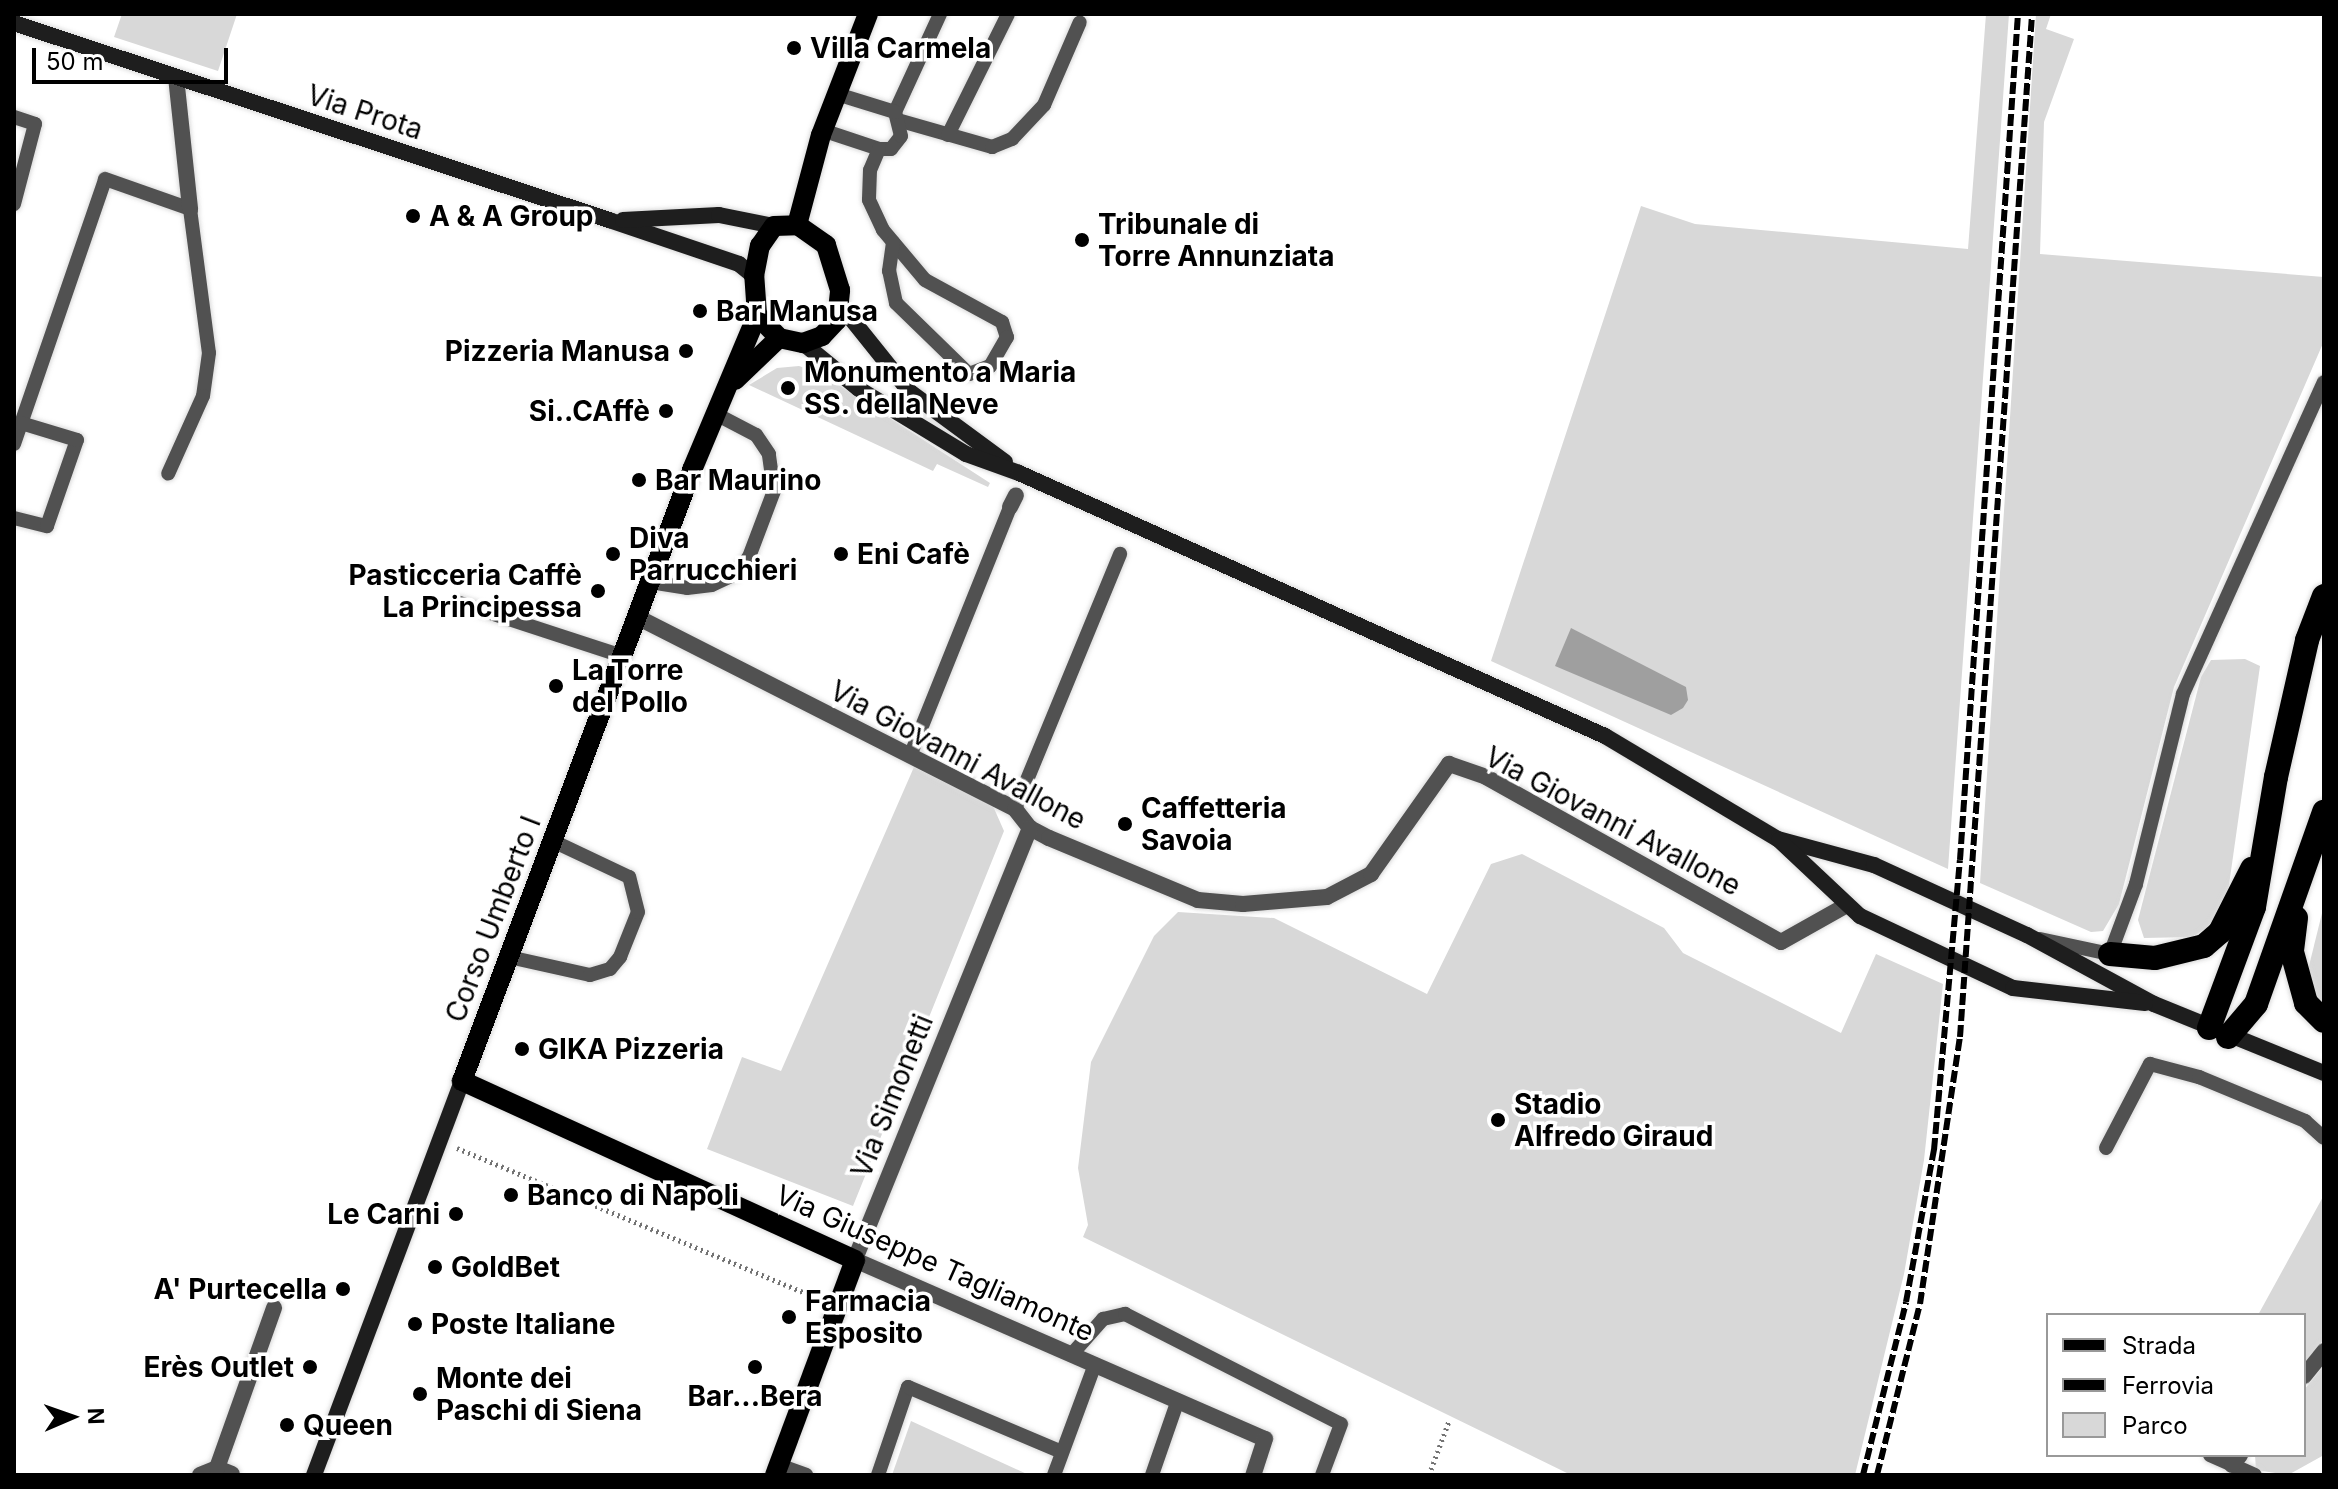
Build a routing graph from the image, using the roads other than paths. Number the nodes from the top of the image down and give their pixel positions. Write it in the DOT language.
graph roads {
  1 [pos="868,14"];
  2 [pos="940,14"];
  3 [pos="1008,14"];
  4 [pos="1080,22"];
  5 [pos="14,23"];
  6 [pos="176,77"];
  7 [pos="837,94"];
  8 [pos="14,117"];
  9 [pos="898,117"];
  10 [pos="822,130"];
  11 [pos="948,135"];
  12 [pos="879,149"];
  13 [pos="14,204"];
  14 [pos="190,209"];
  15 [pos="609,220"];
  16 [pos="797,225"];
  17 [pos="774,226"];
  18 [pos="893,242"];
  19 [pos="754,276"];
  20 [pos="841,306"];
  21 [pos="757,315"];
  22 [pos="779,338"];
  23 [pos="803,343"];
  24 [pos="2324,382"];
  25 [pos="729,385"];
  26 [pos="714,413"];
  27 [pos="21,423"];
  28 [pos="14,444"];
  29 [pos="1019,473"];
  30 [pos="168,474"];
  31 [pos="1013,501"];
  32 [pos="14,518"];
  33 [pos="1120,554"];
  34 [pos="650,582"];
  35 [pos="2324,596"];
  36 [pos="460,603"];
  37 [pos="637,617"];
  38 [pos="622,656"];
  39 [pos="910,756"];
  40 [pos="1015,809"];
  41 [pos="2324,812"];
  42 [pos="1030,828"];
  43 [pos="1778,839"];
  44 [pos="553,841"];
  45 [pos="2262,845"];
  46 [pos="2301,872"];
  47 [pos="1847,905"];
  48 [pos="2027,935"];
  49 [pos="2110,954"];
  50 [pos="509,957"];
  51 [pos="2154,1004"];
  52 [pos="2324,1021"];
  53 [pos="2218,1032"];
  54 [pos="2324,1073"];
  55 [pos="462,1081"];
  56 [pos="2324,1138"];
  57 [pos="2106,1148"];
  58 [pos="855,1260"];
  59 [pos="274,1308"];
  60 [pos="2324,1351"];
  61 [pos="1072,1354"];
  62 [pos="1095,1364"];
  63 [pos="2306,1374"];
  64 [pos="1178,1400"];
  65 [pos="1062,1452"];
  66 [pos="2233,1461"];
  67 [pos="777,1470"];
  68 [pos="224,1471"];
  69 [pos="200,1475"];
  70 [pos="314,1475"];
  71 [pos="806,1475"];
  72 [pos="878,1475"];
  73 [pos="1054,1475"];
  74 [pos="1152,1475"];
  75 [pos="1253,1475"];
  76 [pos="1322,1475"];
  77 [pos="2217,1475"];
  78 [pos="2255,1475"];
  1 -- 7 [label="main road"];
  2 -- 9 [label="lane"];
  3 -- 11 [label="lane"];
  4 -- 11 [label="lane"];
  5 -- 6 [label="main road, Via Prota"];
  6 -- 14 [label="street"];
  6 -- 15 [label="main road, Via Prota"];
  7 -- 9 [label="lane"];
  7 -- 10 [label="main road"];
  8 -- 13 [label="lane"];
  9 -- 11 [label="lane"];
  9 -- 12 [label="lane"];
  10 -- 12 [label="lane"];
  10 -- 16 [label="main road"];
  12 -- 18 [label="lane"];
  14 -- 27 [label="lane"];
  14 -- 30 [label="lane"];
  15 -- 17 [label="main road"];
  15 -- 19 [label="main road, Via Prota"];
  16 -- 17 [label="main road"];
  16 -- 20 [label="main road"];
  17 -- 19 [label="main road, Corso Umberto I"];
  18 -- 18 [label="lane"];
  19 -- 21 [label="main road, Corso Umberto I"];
  20 -- 23 [label="main road"];
  20 -- 29 [label="main road"];
  21 -- 22 [label="main road"];
  21 -- 25 [label="main road, Corso Umberto I"];
  22 -- 23 [label="main road"];
  22 -- 25 [label="main road, Corso Umberto I"];
  23 -- 29 [label="main road"];
  24 -- 49 [label="lane"];
  25 -- 26 [label="main road, Corso Umberto I"];
  26 -- 34 [label="main road, Corso Umberto I"];
  26 -- 34 [label="lane"];
  27 -- 28 [label="lane"];
  27 -- 32 [label="lane"];
  29 -- 43 [label="main road"];
  31 -- 39 [label="lane"];
  33 -- 40 [label="lane"];
  34 -- 37 [label="main road, Corso Umberto I"];
  35 -- 45 [label="highway"];
  36 -- 38 [label="lane"];
  37 -- 38 [label="main road, Corso Umberto I"];
  37 -- 39 [label="street, Via Giovanni Avallone"];
  38 -- 44 [label="main road, Corso Umberto I"];
  39 -- 40 [label="street, Via Giovanni Avallone"];
  40 -- 42 [label="street, Via Giovanni Avallone"];
  41 -- 46 [label="highway"];
  42 -- 47 [label="street, Via Giovanni Avallone"];
  42 -- 58 [label="street, Via Simonetti"];
  43 -- 47 [label="main road"];
  43 -- 48 [label="main road"];
  44 -- 50 [label="main road, Corso Umberto I"];
  44 -- 50 [label="lane"];
  45 -- 49 [label="highway"];
  45 -- 53 [label="highway"];
  46 -- 52 [label="highway"];
  46 -- 53 [label="highway"];
  47 -- 51 [label="main road"];
  48 -- 49 [label="lane"];
  48 -- 51 [label="main road"];
  50 -- 55 [label="main road, Corso Umberto I"];
  51 -- 53 [label="main road"];
  53 -- 54 [label="main road"];
  55 -- 58 [label="main road, Via Giuseppe Tagliamonte"];
  55 -- 70 [label="main road, Corso Umberto I"];
  56 -- 57 [label="lane"];
  58 -- 61 [label="street, Via Giuseppe Tagliamonte"];
  58 -- 67 [label="main road, Via Simonetti"];
  59 -- 68 [label="street"];
  60 -- 63 [label="street"];
  61 -- 62 [label="street, Via Giuseppe Tagliamonte"];
  61 -- 76 [label="lane"];
  62 -- 64 [label="street, Via Giuseppe Tagliamonte"];
  62 -- 65 [label="lane"];
  64 -- 74 [label="lane"];
  64 -- 75 [label="street, Via Giuseppe Tagliamonte"];
  65 -- 72 [label="lane"];
  65 -- 73 [label="lane"];
  66 -- 77 [label="lane"];
  66 -- 78 [label="lane"];
  67 -- 71 [label="lane"];
  68 -- 69 [label="street"];
}
